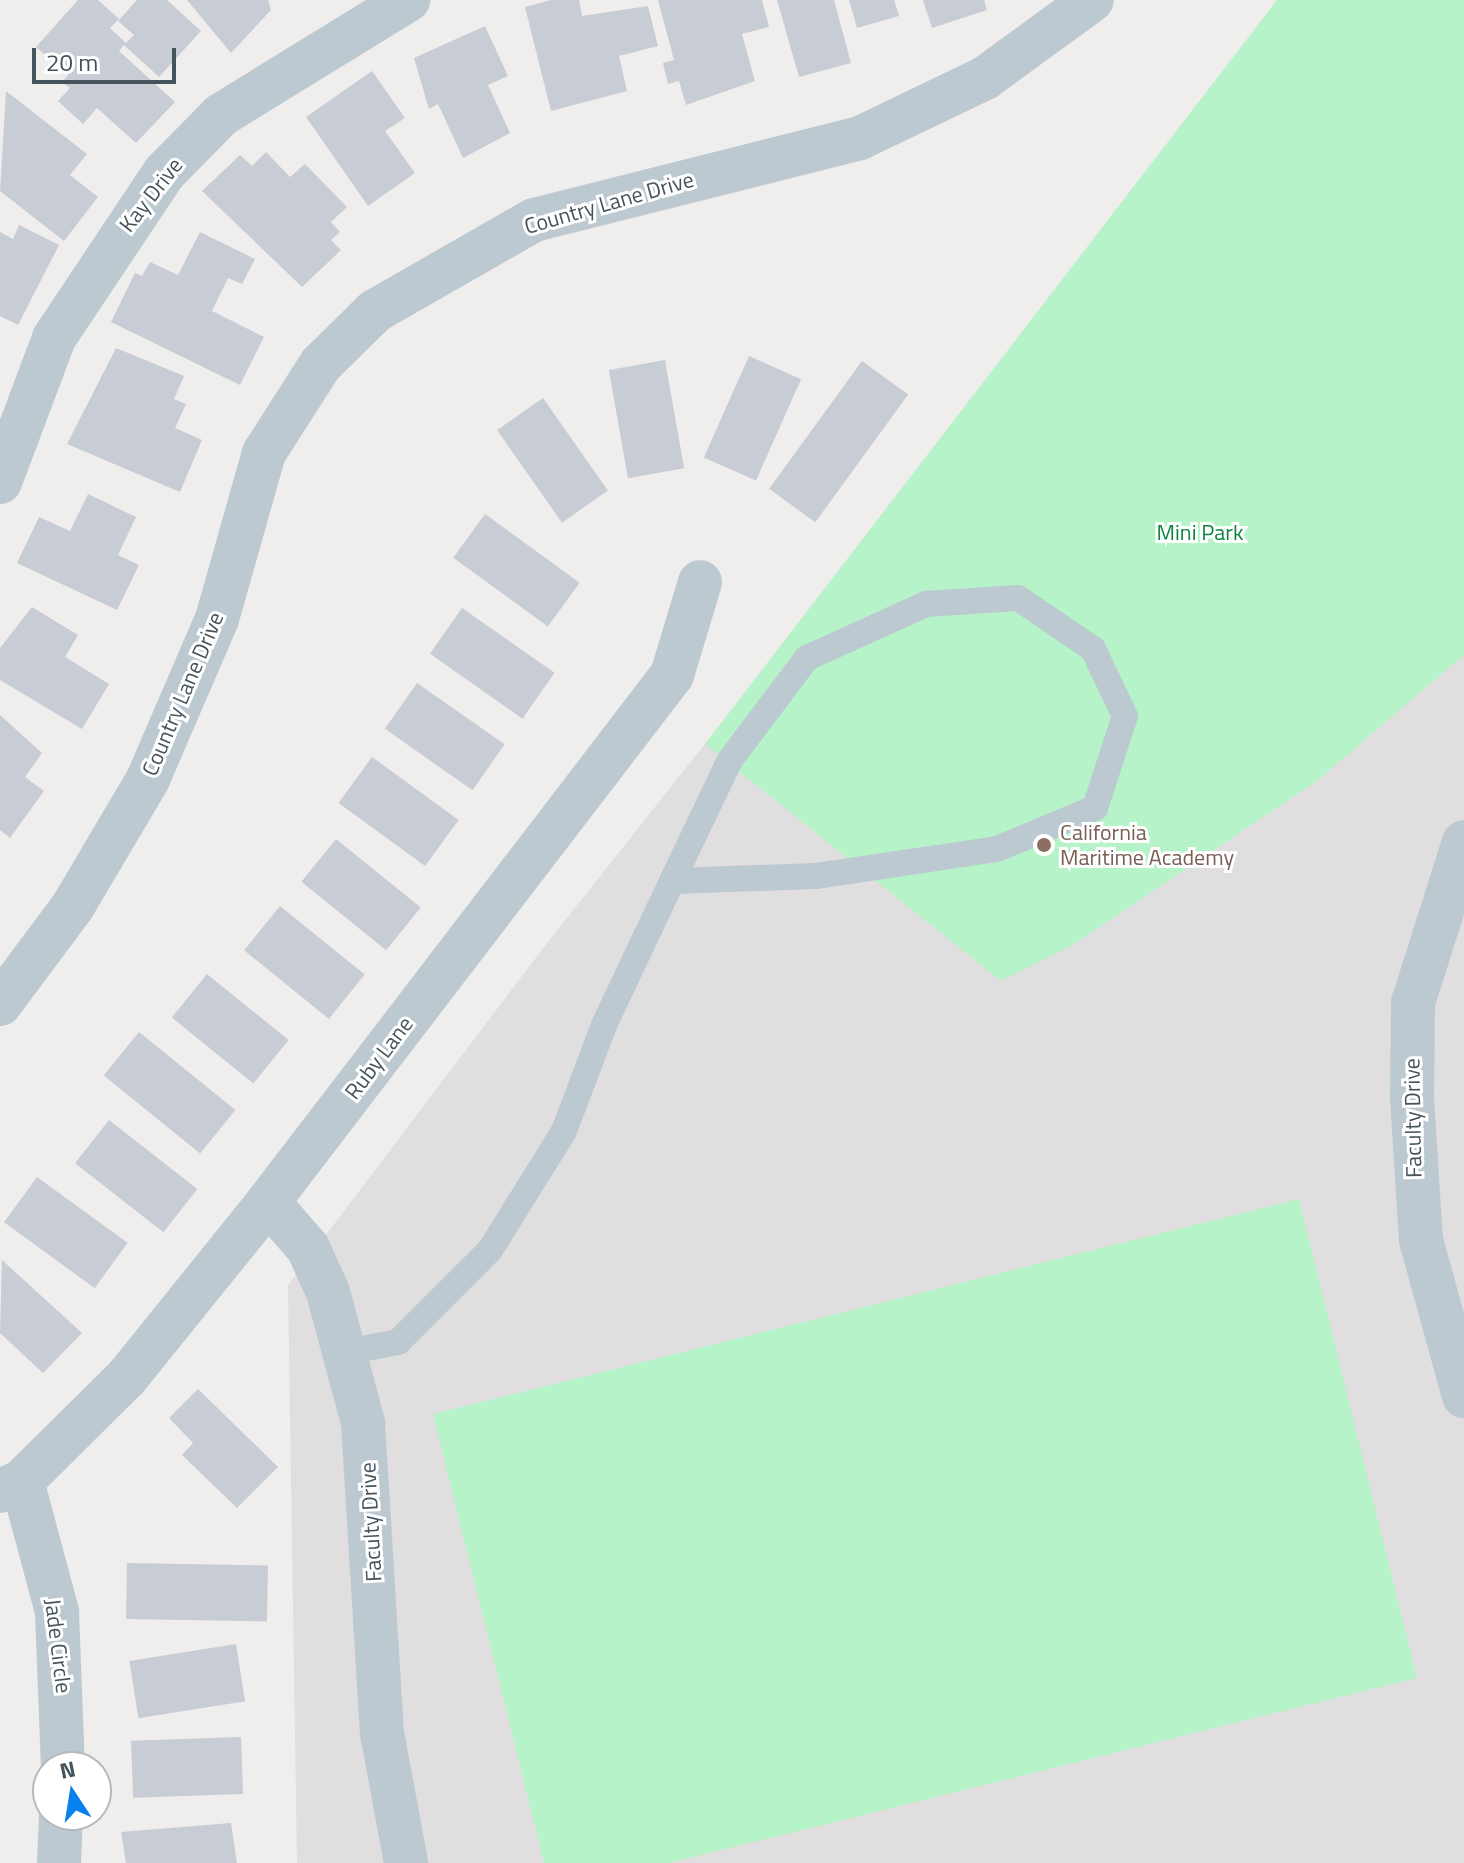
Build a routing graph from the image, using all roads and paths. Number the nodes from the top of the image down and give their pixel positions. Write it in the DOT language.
graph roads {
  1 [pos="408,0"];
  2 [pos="1092,0"];
  3 [pos="0,482"];
  4 [pos="700,582"];
  5 [pos="1464,842"];
  6 [pos="672,881"];
  7 [pos="0,1004"];
  8 [pos="268,1202"];
  9 [pos="346,1352"];
  10 [pos="1464,1396"];
  11 [pos="11,1486"];
  12 [pos="62,1751"];
  13 [pos="60,1831"];
  14 [pos="59,1863"];
  15 [pos="406,1863"];
  1 -- 3 [label="street, Kay Drive"];
  2 -- 7 [label="street, Country Lane Drive"];
  4 -- 8 [label="street, Ruby Lane"];
  5 -- 10 [label="street, Faculty Drive"];
  6 -- 6 [label="lane"];
  6 -- 9 [label="lane"];
  8 -- 9 [label="street, Faculty Drive"];
  8 -- 11 [label="street, Ruby Lane"];
  9 -- 15 [label="street, Faculty Drive"];
  11 -- 12 [label="street, Jade Circle"];
  13 -- 14 [label="street"];
}
